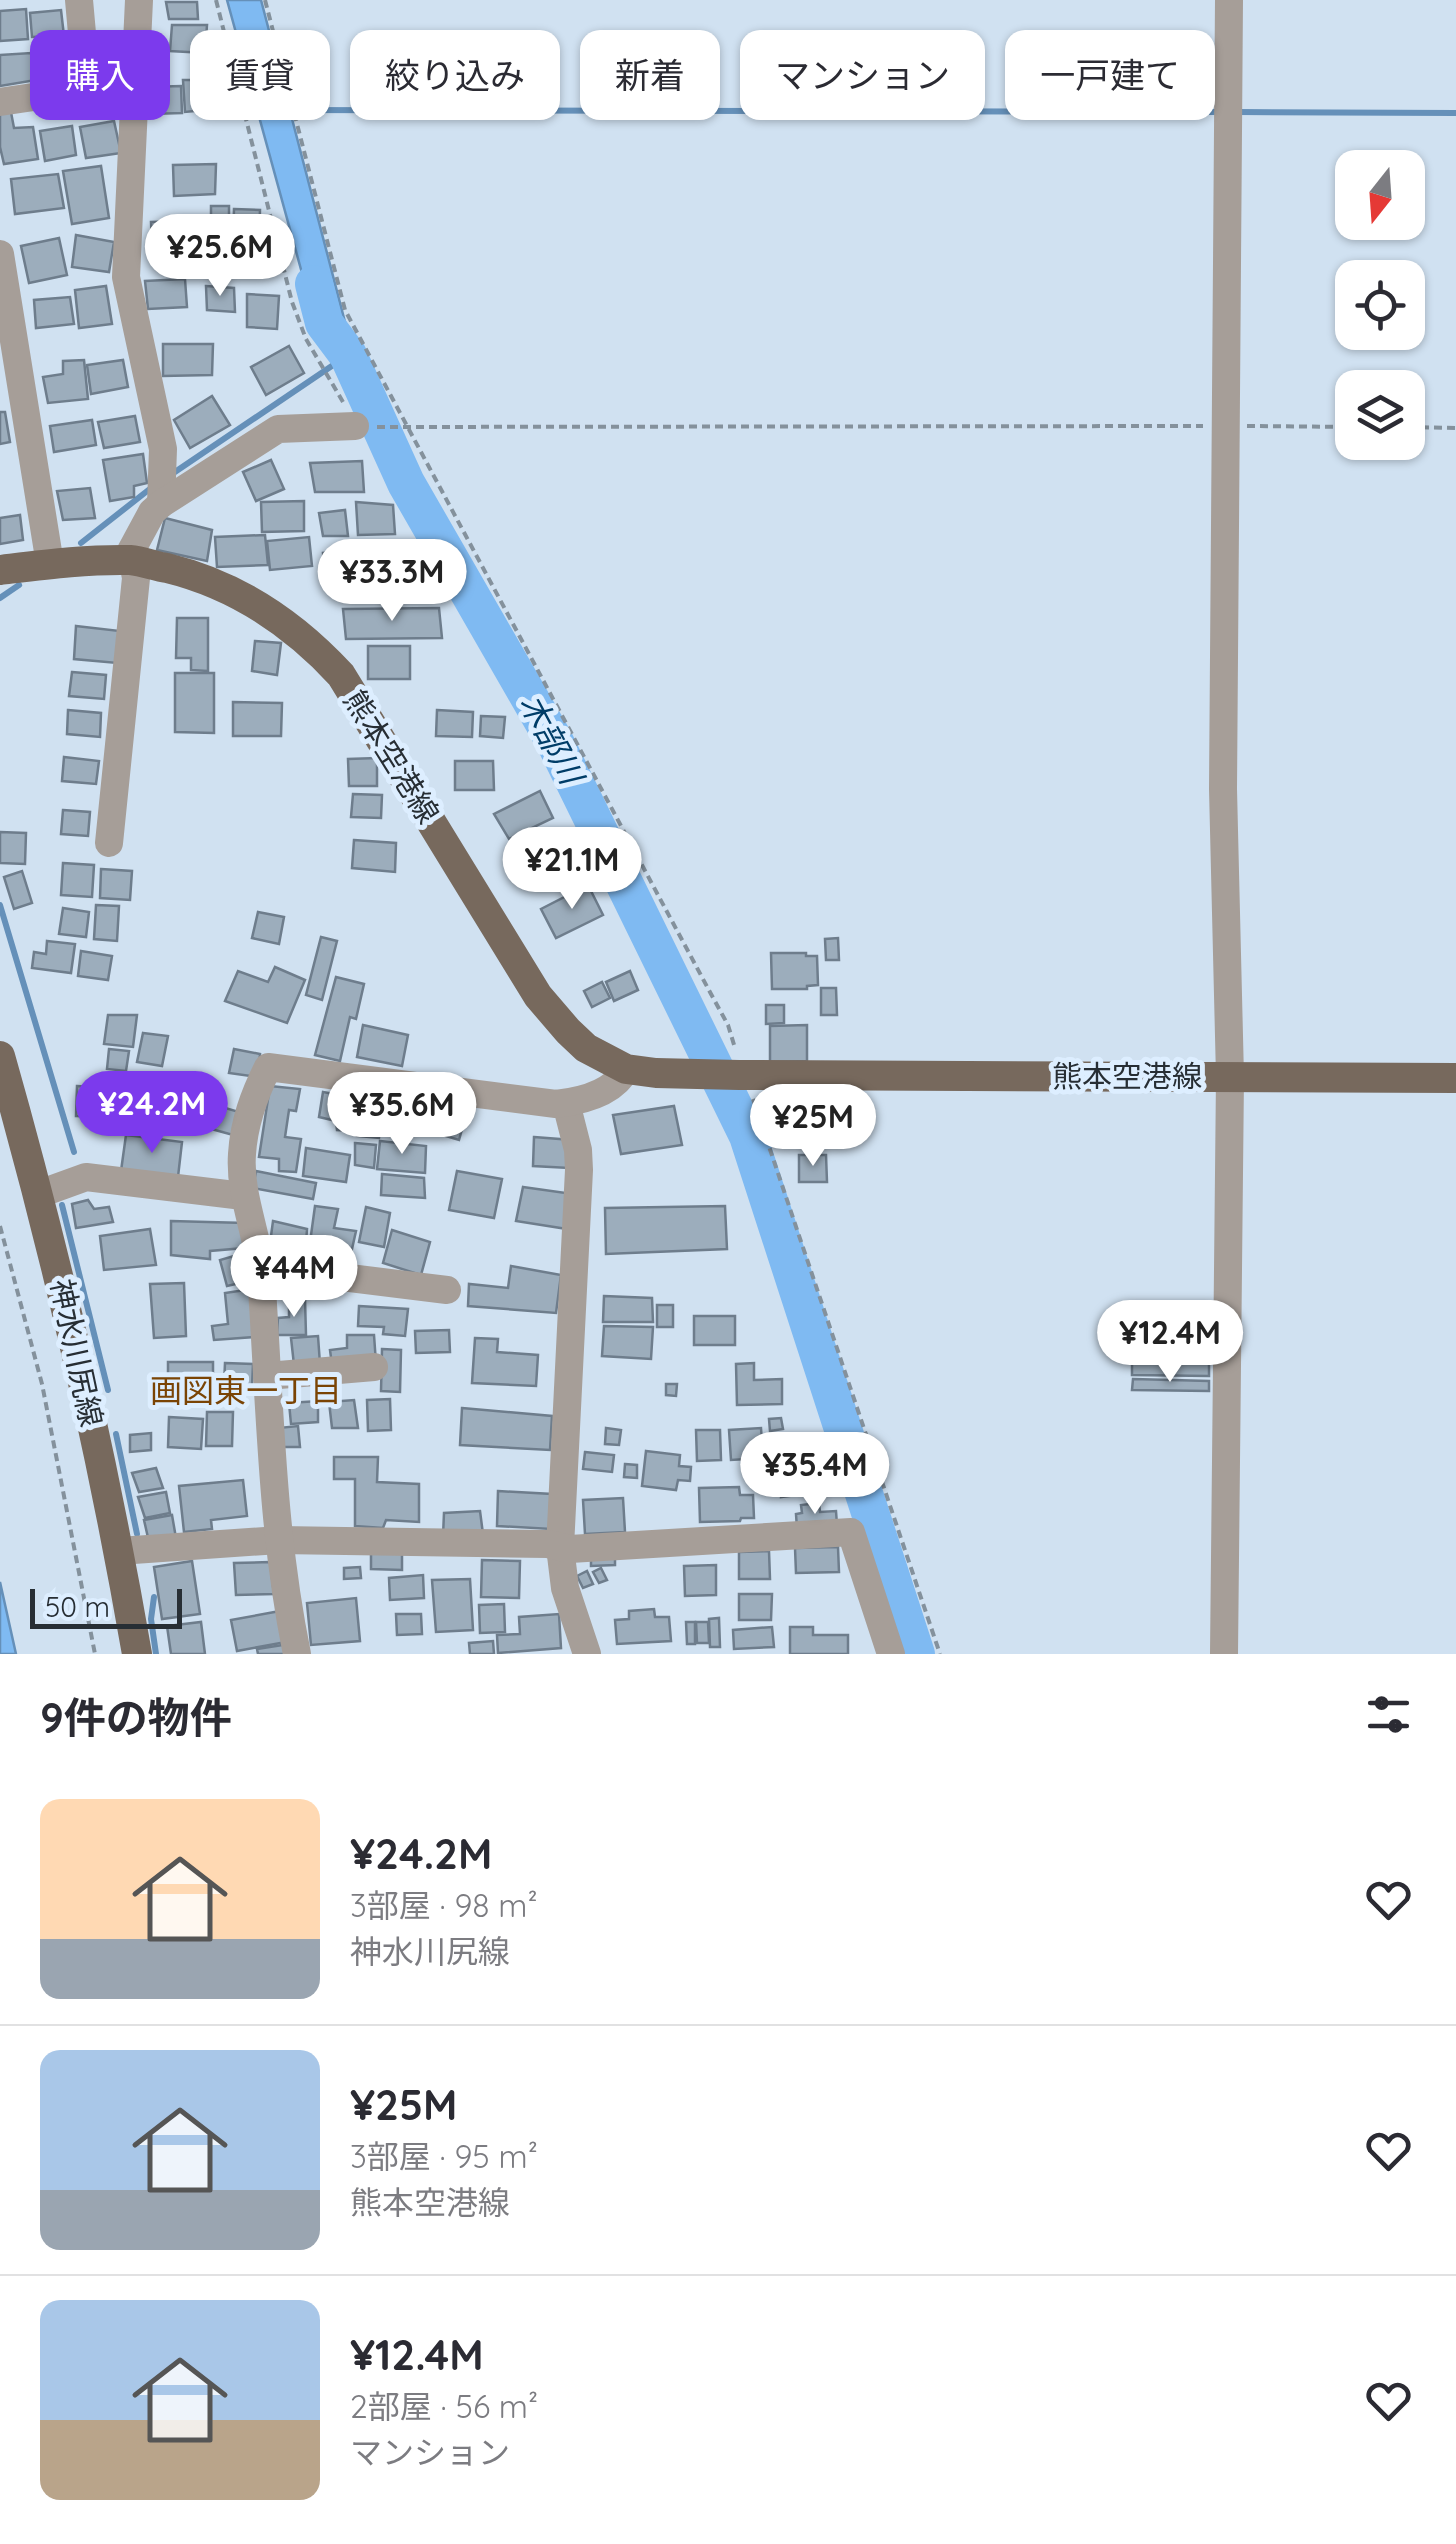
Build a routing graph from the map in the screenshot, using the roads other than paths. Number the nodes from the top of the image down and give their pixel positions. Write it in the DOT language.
graph roads {
  1 [pos="79,0"];
  2 [pos="139,0"];
  3 [pos="1229,0"];
  4 [pos="82,30"];
  5 [pos="138,30"];
  6 [pos="30,98"];
  7 [pos="0,102"];
  8 [pos="133,120"];
  9 [pos="0,254"];
  10 [pos="6,324"];
  11 [pos="366,426"];
  12 [pos="162,489"];
  13 [pos="132,560"];
  14 [pos="50,564"];
  15 [pos="0,570"];
  16 [pos="109,844"];
  17 [pos="0,1056"];
  18 [pos="626,1069"];
  19 [pos="1230,1077"];
  20 [pos="1456,1078"];
  21 [pos="566,1102"];
  22 [pos="39,1194"];
  23 [pos="243,1196"];
  24 [pos="260,1267"];
  25 [pos="447,1290"];
  26 [pos="374,1367"];
  27 [pos="267,1376"];
  28 [pos="279,1540"];
  29 [pos="560,1547"];
  30 [pos="119,1551"];
  31 [pos="137,1654"];
  32 [pos="297,1654"];
  33 [pos="587,1654"];
  34 [pos="891,1654"];
  35 [pos="1224,1654"];
  1 -- 4 [label="street"];
  2 -- 5 [label="street"];
  3 -- 19 [label="street"];
  6 -- 7 [label="street"];
  8 -- 12 [label="street"];
  9 -- 10 [label="street"];
  10 -- 14 [label="street"];
  11 -- 12 [label="street"];
  12 -- 13 [label="street"];
  13 -- 14 [label="main road, 熊本空港線"];
  13 -- 16 [label="street"];
  13 -- 18 [label="main road, 熊本空港線"];
  14 -- 15 [label="main road, 熊本空港線"];
  17 -- 22 [label="main road, 神水川尻線"];
  18 -- 19 [label="main road, 熊本空港線"];
  18 -- 21 [label="street"];
  19 -- 20 [label="main road, 熊本空港線"];
  19 -- 35 [label="street"];
  21 -- 23 [label="street"];
  21 -- 29 [label="street"];
  22 -- 23 [label="street"];
  22 -- 30 [label="main road, 神水川尻線"];
  23 -- 24 [label="street"];
  24 -- 25 [label="street"];
  24 -- 27 [label="street"];
  26 -- 27 [label="street"];
  27 -- 28 [label="street"];
  28 -- 29 [label="street"];
  28 -- 30 [label="street"];
  28 -- 32 [label="street"];
  29 -- 33 [label="street"];
  29 -- 34 [label="street"];
  30 -- 31 [label="main road, 神水川尻線"];
}
